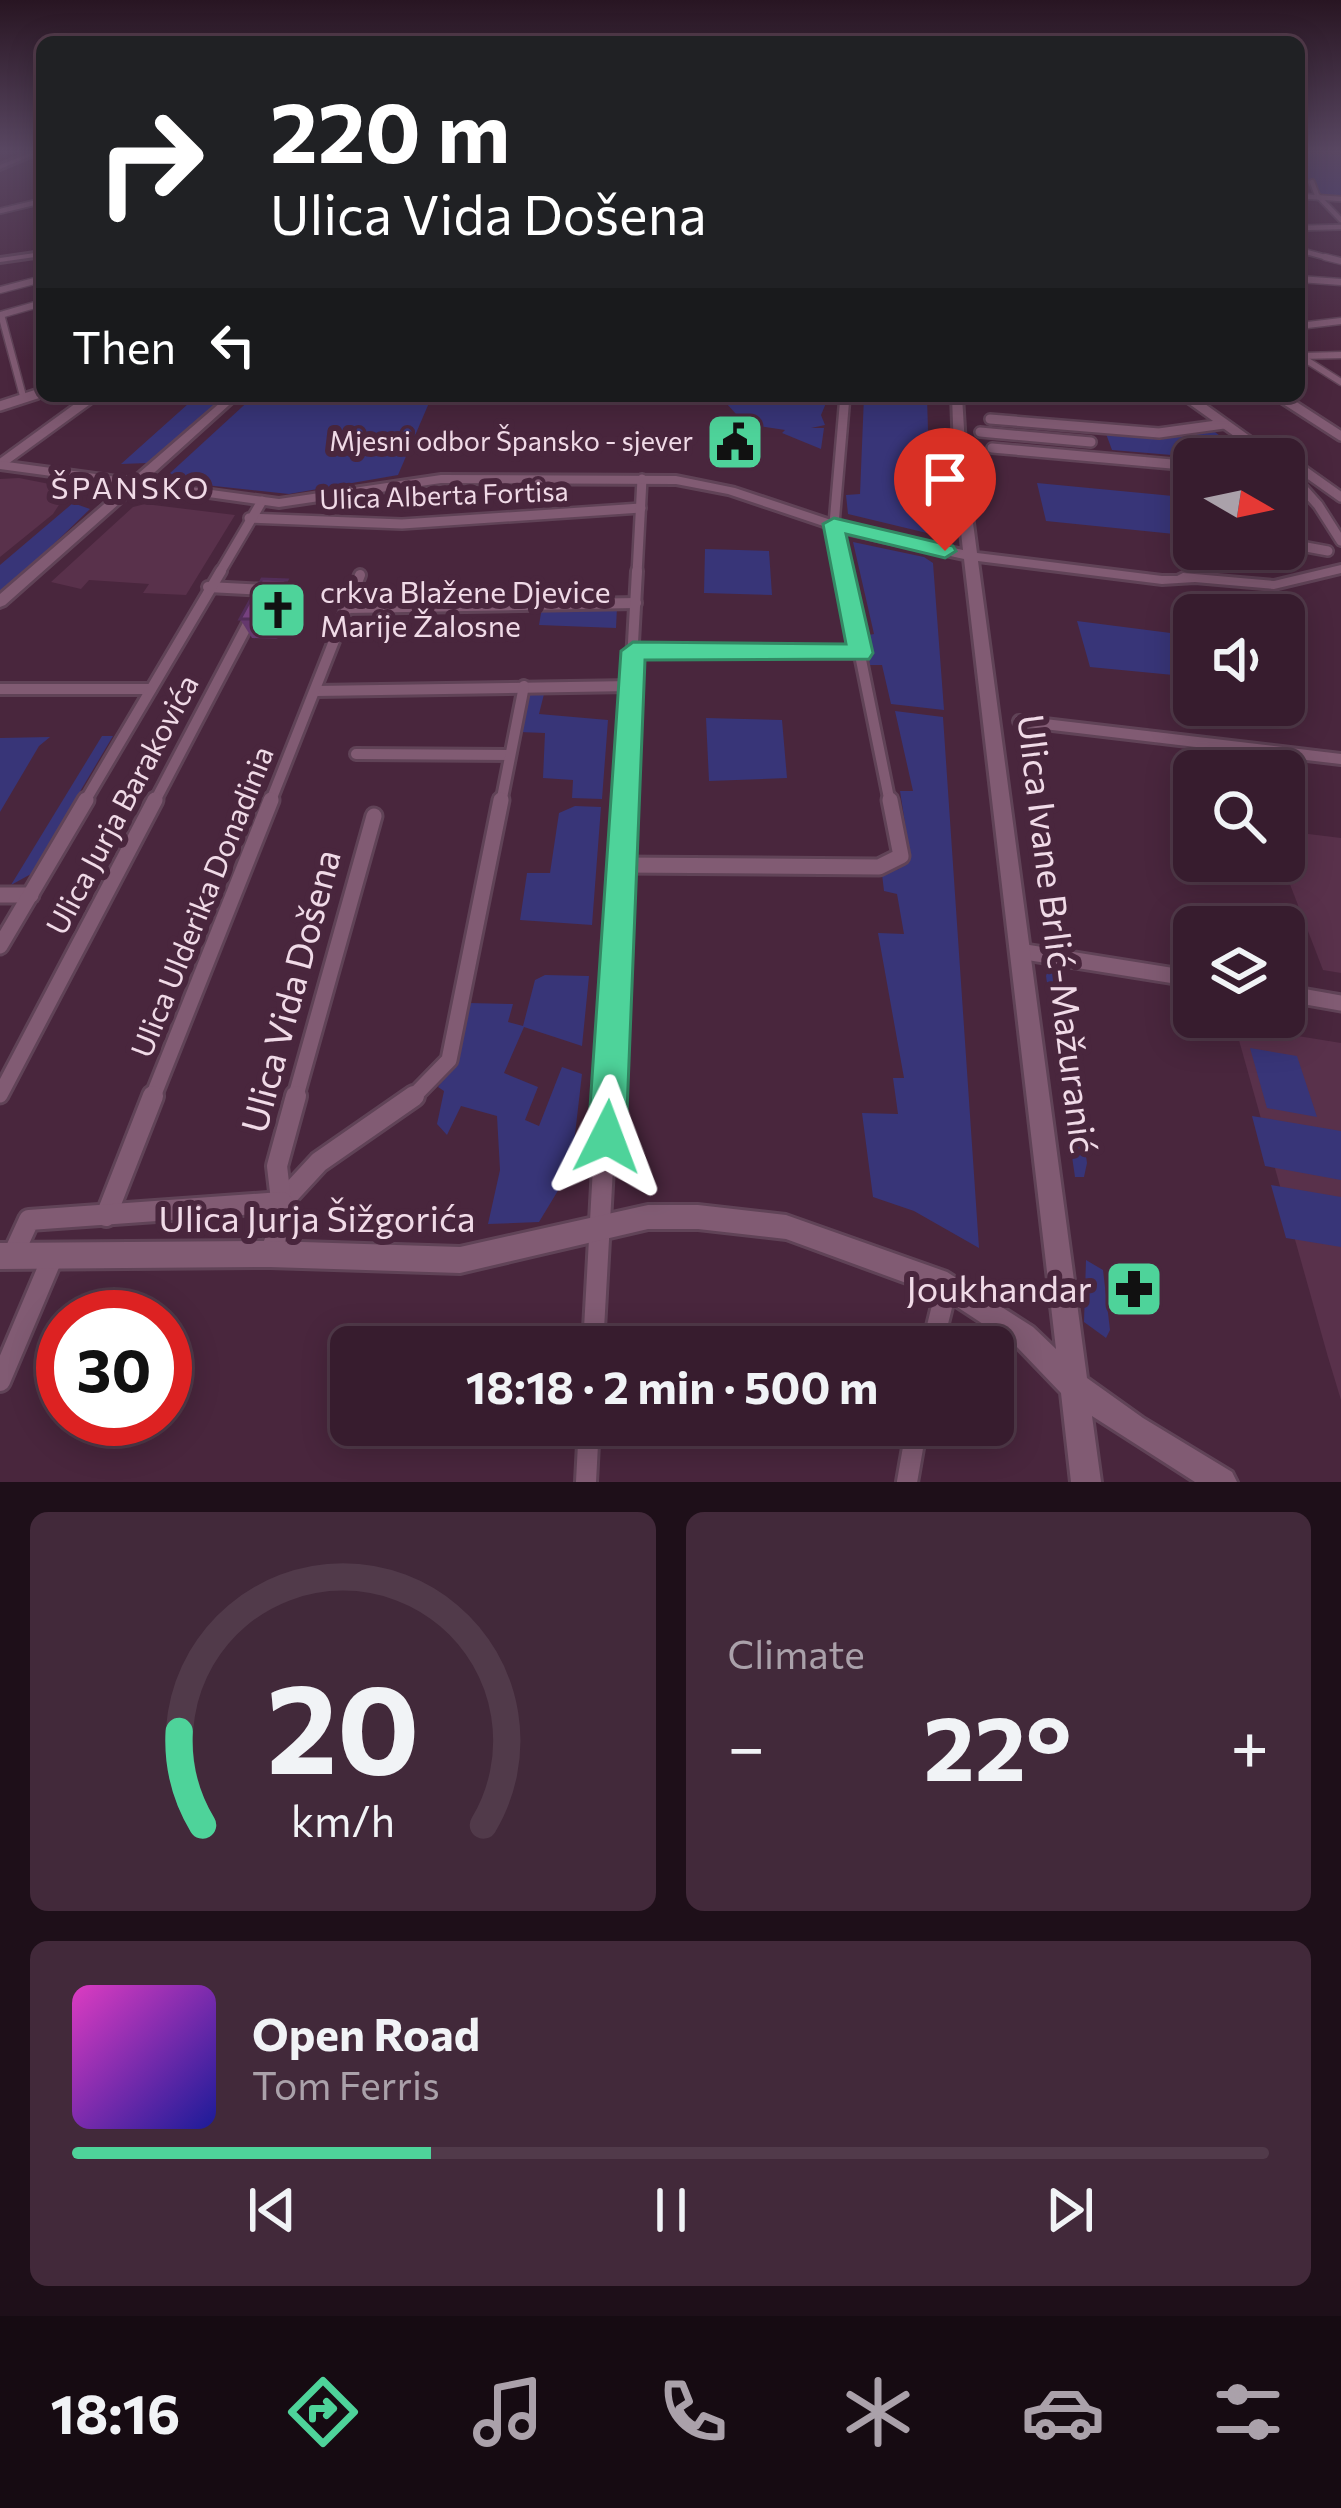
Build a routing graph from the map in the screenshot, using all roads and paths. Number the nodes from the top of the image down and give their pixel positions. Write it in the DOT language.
graph roads {
  1 [pos="1341,224"];
  2 [pos="1305,227"];
  3 [pos="1305,252"];
  4 [pos="36,255"];
  5 [pos="0,260"];
  6 [pos="1341,261"];
  7 [pos="1305,279"];
  8 [pos="36,281"];
  9 [pos="1341,282"];
  10 [pos="0,290"];
  11 [pos="36,305"];
  12 [pos="1,316"];
  13 [pos="1341,321"];
  14 [pos="1305,325"];
  15 [pos="1305,356"];
  16 [pos="1341,356"];
  17 [pos="1305,359"];
  18 [pos="15,368"];
  19 [pos="1,370"];
  20 [pos="1341,382"];
  21 [pos="36,394"];
  22 [pos="23,397"];
  23 [pos="85,402"];
  24 [pos="227,402"];
  25 [pos="844,402"];
  26 [pos="958,402"];
  27 [pos="1194,402"];
  28 [pos="1288,402"];
  29 [pos="0,406"];
  30 [pos="990,419"];
  31 [pos="1224,424"];
  32 [pos="1087,428"];
  33 [pos="980,433"];
  34 [pos="1341,436"];
  35 [pos="1243,438"];
  36 [pos="1090,442"];
  37 [pos="992,448"];
  38 [pos="1095,457"];
  39 [pos="1173,464"];
  40 [pos="0,465"];
  41 [pos="1305,471"];
  42 [pos="642,479"];
  43 [pos="132,486"];
  44 [pos="1305,494"];
  45 [pos="1341,497"];
  46 [pos="262,501"];
  47 [pos="641,508"];
  48 [pos="249,518"];
  49 [pos="834,524"];
  50 [pos="1341,541"];
  51 [pos="1305,547"];
  52 [pos="1328,550"];
  53 [pos="971,556"];
  54 [pos="1341,569"];
  55 [pos="360,575"];
  56 [pos="208,587"];
  57 [pos="0,602"];
  58 [pos="635,603"];
  59 [pos="347,608"];
  60 [pos="633,651"];
  61 [pos="860,653"];
  62 [pos="524,686"];
  63 [pos="632,686"];
  64 [pos="151,688"];
  65 [pos="0,689"];
  66 [pos="316,691"];
  67 [pos="1019,721"];
  68 [pos="356,754"];
  69 [pos="509,755"];
  70 [pos="1341,759"];
  71 [pos="374,816"];
  72 [pos="621,865"];
  73 [pos="0,895"];
  74 [pos="31,895"];
  75 [pos="0,946"];
  76 [pos="1019,951"];
  77 [pos="1173,976"];
  78 [pos="1305,997"];
  79 [pos="1341,1003"];
  80 [pos="0,1095"];
  81 [pos="282,1202"];
  82 [pos="106,1216"];
  83 [pos="600,1228"];
  84 [pos="271,1254"];
  85 [pos="6,1256"];
  86 [pos="53,1256"];
  87 [pos="947,1285"];
  88 [pos="594,1326"];
  89 [pos="937,1326"];
  90 [pos="0,1381"];
  91 [pos="1074,1386"];
  92 [pos="589,1446"];
  93 [pos="913,1446"];
  94 [pos="586,1482"];
  95 [pos="907,1482"];
  96 [pos="1086,1482"];
  97 [pos="1222,1482"];
  1 -- 2 [label="street"];
  3 -- 6 [label="street"];
  4 -- 5 [label="street"];
  7 -- 9 [label="street"];
  8 -- 10 [label="street"];
  11 -- 12 [label="street"];
  12 -- 18 [label="street"];
  13 -- 14 [label="street"];
  15 -- 16 [label="street"];
  17 -- 20 [label="street"];
  18 -- 19 [label="street"];
  18 -- 22 [label="street"];
  21 -- 22 [label="street"];
  22 -- 29 [label="street"];
  23 -- 40 [label="street"];
  24 -- 43 [label="street"];
  25 -- 49 [label="street"];
  26 -- 53 [label="street, Ulica Ivane Brlić-Mažuranić"];
  27 -- 31 [label="street"];
  28 -- 34 [label="street"];
  30 -- 32 [label="street"];
  31 -- 32 [label="street"];
  31 -- 35 [label="street"];
  32 -- 36 [label="street"];
  33 -- 36 [label="street"];
  36 -- 38 [label="street"];
  37 -- 38 [label="street"];
  38 -- 39 [label="street"];
  40 -- 43 [label="street"];
  41 -- 45 [label="street"];
  42 -- 46 [label="street"];
  42 -- 47 [label="street"];
  42 -- 49 [label="street"];
  43 -- 46 [label="street"];
  43 -- 57 [label="street"];
  44 -- 50 [label="street"];
  46 -- 48 [label="street"];
  47 -- 48 [label="street, Ulica Alberta Fortisa"];
  47 -- 58 [label="street"];
  48 -- 56 [label="street"];
  49 -- 53 [label="street"];
  49 -- 61 [label="street"];
  51 -- 52 [label="street"];
  53 -- 54 [label="street"];
  53 -- 76 [label="street, Ulica Ivane Brlić-Mažuranić"];
  55 -- 59 [label="street, Ulica Ulderika Donadinia"];
  56 -- 64 [label="street"];
  56 -- 80 [label="street, Ulica Jurja Barakovića"];
  58 -- 59 [label="street"];
  58 -- 60 [label="street"];
  59 -- 66 [label="street, Ulica Ulderika Donadinia"];
  60 -- 61 [label="street"];
  60 -- 63 [label="street"];
  61 -- 72 [label="street"];
  62 -- 63 [label="street"];
  62 -- 66 [label="street"];
  62 -- 69 [label="street"];
  63 -- 72 [label="street"];
  64 -- 65 [label="street"];
  64 -- 74 [label="street"];
  66 -- 82 [label="street, Ulica Ulderika Donadinia"];
  67 -- 70 [label="street"];
  68 -- 69 [label="street"];
  69 -- 81 [label="street"];
  71 -- 81 [label="street, Ulica Vida Došena"];
  72 -- 83 [label="street"];
  73 -- 74 [label="street"];
  74 -- 75 [label="street"];
  76 -- 77 [label="street"];
  76 -- 91 [label="street, Ulica Ivane Brlić-Mažuranić"];
  78 -- 79 [label="street"];
  81 -- 82 [label="street, Ulica Jurja Šižgorića"];
  81 -- 84 [label="street, Ulica Vida Došena"];
  82 -- 85 [label="street, Ulica Jurja Šižgorića"];
  83 -- 84 [label="street, Ulica Jurja Šižgorića"];
  83 -- 87 [label="street, Ulica Jurja Šižgorića"];
  83 -- 88 [label="street"];
  84 -- 86 [label="street, Ulica Jurja Šižgorića"];
  85 -- 86 [label="street, Ulica Jurja Šižgorića"];
  86 -- 90 [label="street"];
  87 -- 89 [label="street"];
  87 -- 91 [label="street, Ulica Jurja Šižgorića"];
  91 -- 96 [label="street, Ulica Ivane Brlić-Mažuranić"];
  91 -- 97 [label="street, Ulica Jurja Šižgorića"];
  92 -- 94 [label="street"];
  93 -- 95 [label="street"];
}
